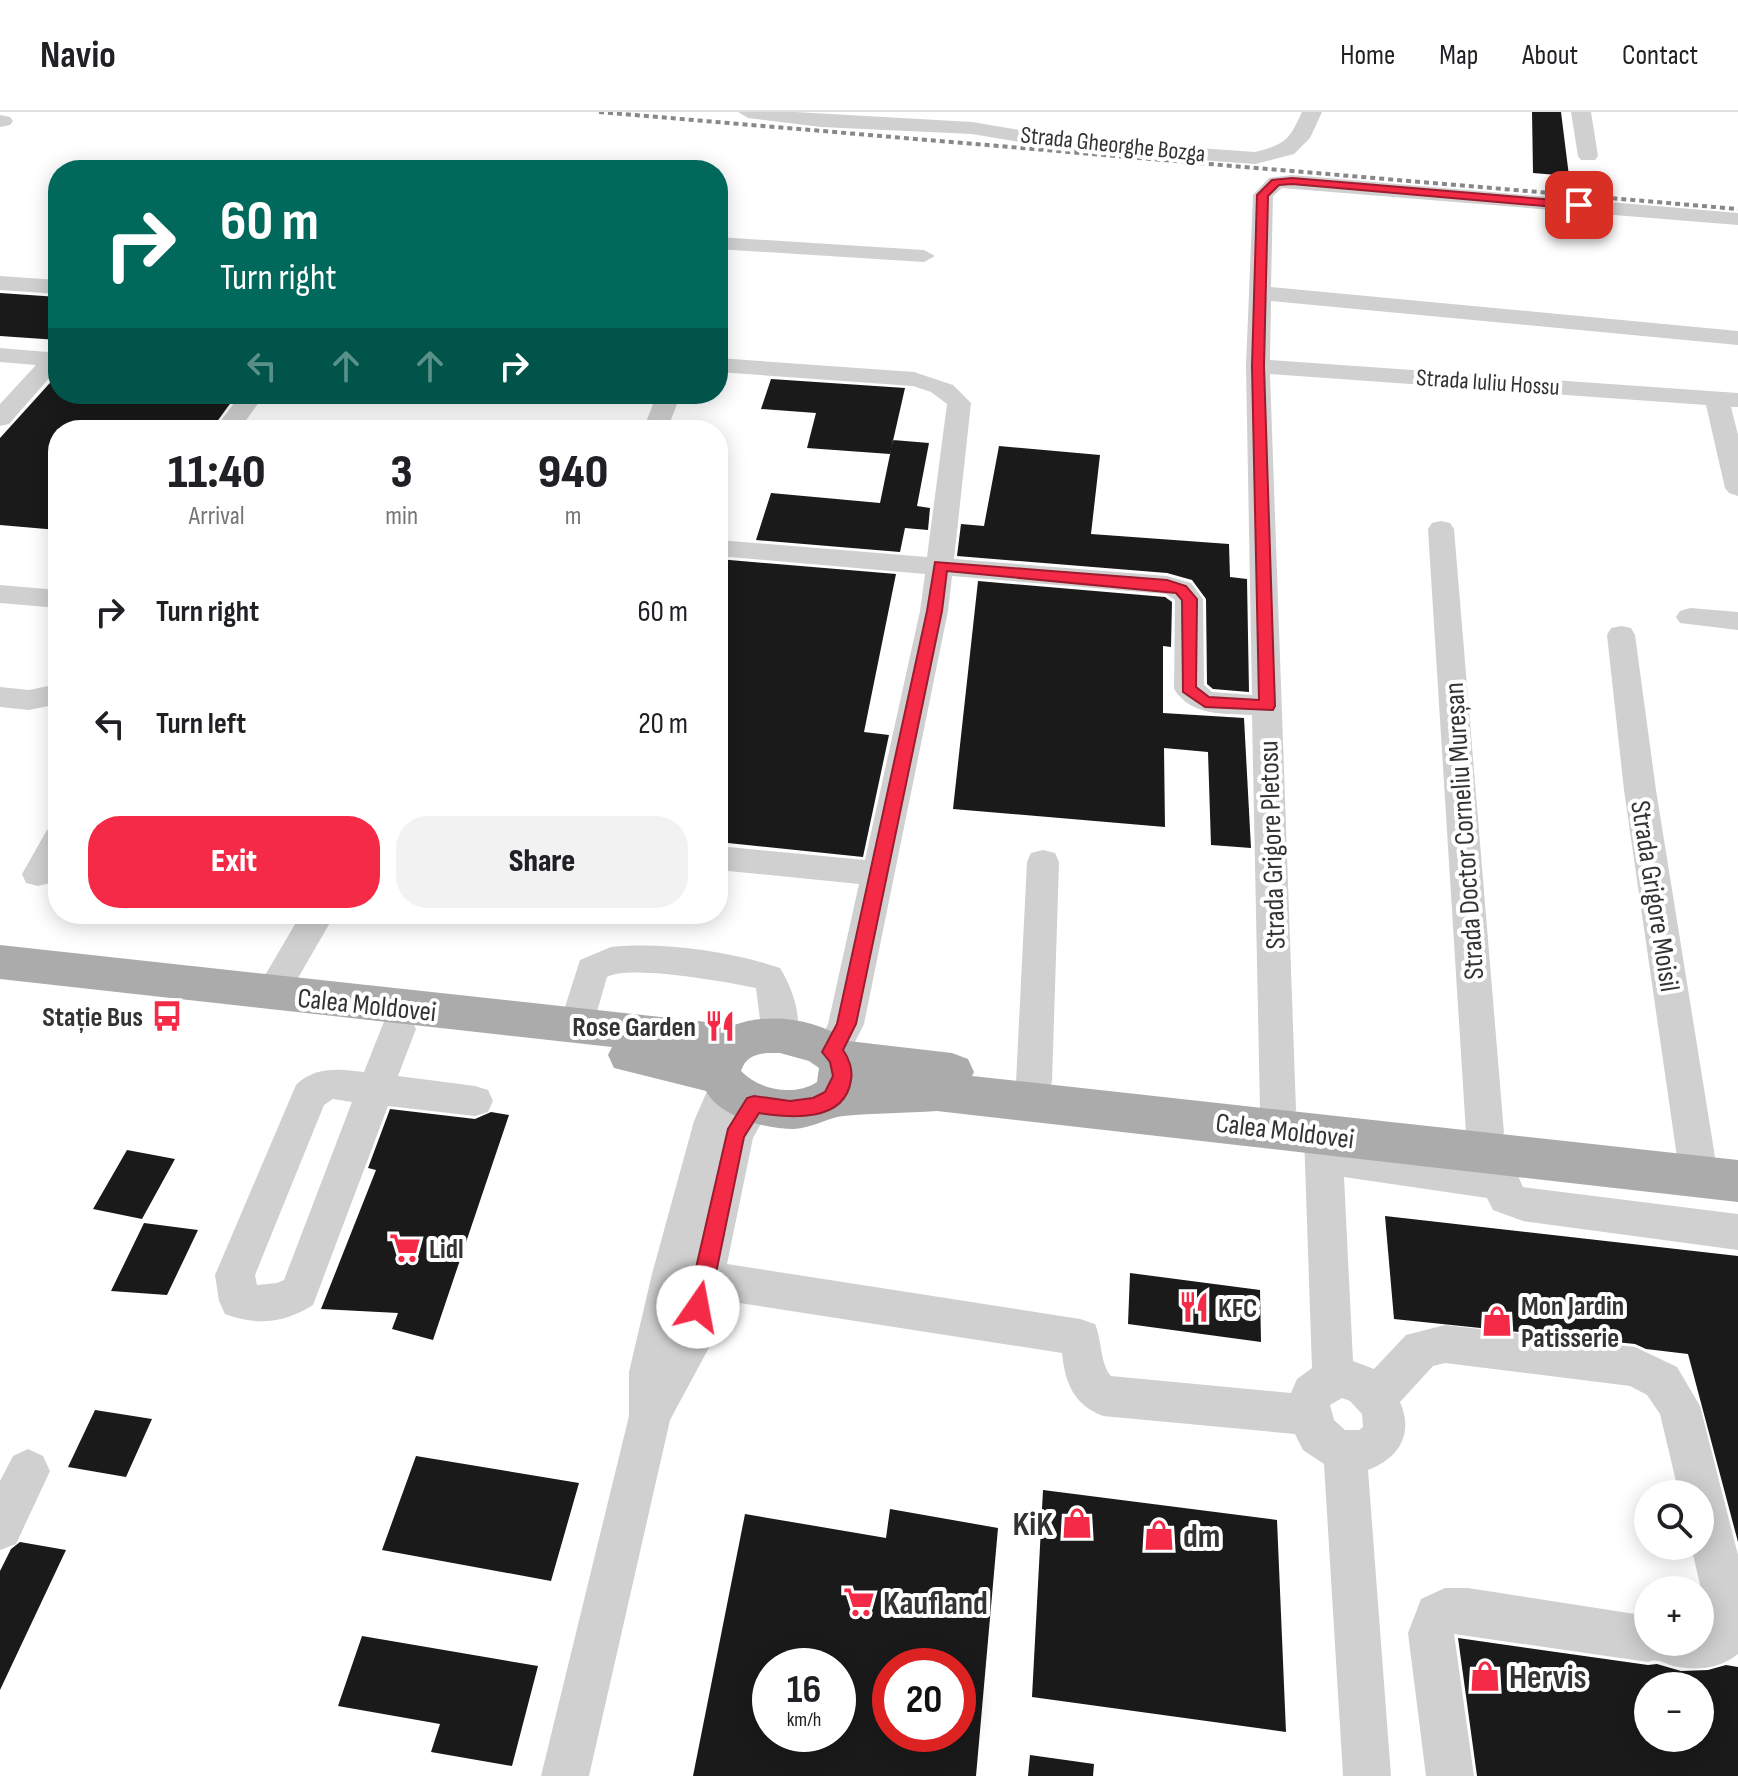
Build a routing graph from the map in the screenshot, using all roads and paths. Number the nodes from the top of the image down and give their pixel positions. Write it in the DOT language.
graph roads {
  1 [pos="748,112"];
  2 [pos="1312,112"];
  3 [pos="1581,112"];
  4 [pos="1588,156"];
  5 [pos="1738,219"];
  6 [pos="728,244"];
  7 [pos="924,256"];
  8 [pos="0,283"];
  9 [pos="48,286"];
  10 [pos="1260,293"];
  11 [pos="1738,338"];
  12 [pos="0,355"];
  13 [pos="48,356"];
  14 [pos="48,365"];
  15 [pos="728,366"];
  16 [pos="1258,366"];
  17 [pos="1728,399"];
  18 [pos="0,419"];
  19 [pos="1738,488"];
  20 [pos="1441,529"];
  21 [pos="728,549"];
  22 [pos="940,566"];
  23 [pos="0,594"];
  24 [pos="48,598"];
  25 [pos="1690,617"];
  26 [pos="1738,621"];
  27 [pos="1621,635"];
  28 [pos="48,696"];
  29 [pos="0,697"];
  30 [pos="1267,706"];
  31 [pos="48,856"];
  32 [pos="728,859"];
  33 [pos="1043,862"];
  34 [pos="38,874"];
  35 [pos="878,874"];
  36 [pos="312,924"];
  37 [pos="0,962"];
  38 [pos="0,983"];
  39 [pos="271,994"];
  40 [pos="577,1026"];
  41 [pos="398,1029"];
  42 [pos="780,1035"];
  43 [pos="834,1069"];
  44 [pos="734,1077"];
  45 [pos="1034,1082"];
  46 [pos="375,1088"];
  47 [pos="475,1101"];
  48 [pos="1278,1110"];
  49 [pos="1485,1133"];
  50 [pos="1324,1146"];
  51 [pos="1717,1159"];
  52 [pos="1738,1181"];
  53 [pos="1738,1232"];
  54 [pos="688,1277"];
  55 [pos="1333,1379"];
  56 [pos="1376,1397"];
  57 [pos="1308,1415"];
  58 [pos="1345,1452"];
  59 [pos="28,1471"];
  60 [pos="0,1528"];
  61 [pos="1634,1637"];
  62 [pos="1714,1644"];
  63 [pos="565,1776"];
  64 [pos="1367,1776"];
  65 [pos="1450,1776"];
  1 -- 2 [label="street, Strada Gheorghe Bozga"];
  3 -- 4 [label="street"];
  5 -- 10 [label="street, Strada Grigore Pletosu"];
  6 -- 7 [label="street"];
  8 -- 9 [label="street"];
  10 -- 11 [label="street"];
  10 -- 16 [label="street, Strada Grigore Pletosu"];
  12 -- 13 [label="street"];
  14 -- 18 [label="street"];
  15 -- 22 [label="street"];
  16 -- 17 [label="street, Strada Iuliu Hossu"];
  16 -- 30 [label="street, Strada Grigore Pletosu"];
  17 -- 19 [label="street, Strada Iuliu Hossu"];
  20 -- 49 [label="street, Strada Doctor Corneliu Mureșan"];
  21 -- 22 [label="street"];
  22 -- 30 [label="street"];
  22 -- 35 [label="street"];
  23 -- 24 [label="street"];
  25 -- 26 [label="street"];
  27 -- 51 [label="street, Strada Grigore Moisil"];
  28 -- 29 [label="street"];
  30 -- 48 [label="street, Strada Grigore Pletosu"];
  31 -- 34 [label="street"];
  32 -- 35 [label="street"];
  33 -- 45 [label="street"];
  35 -- 43 [label="street"];
  36 -- 39 [label="street"];
  37 -- 39 [label="main road, Calea Moldovei"];
  38 -- 41 [label="main road, Calea Moldovei"];
  39 -- 40 [label="main road, Calea Moldovei"];
  40 -- 42 [label="street"];
  40 -- 44 [label="main road, Calea Moldovei"];
  41 -- 44 [label="main road, Calea Moldovei"];
  41 -- 46 [label="street"];
  42 -- 43 [label="main road"];
  42 -- 44 [label="main road"];
  43 -- 44 [label="main road"];
  43 -- 45 [label="main road, Calea Moldovei"];
  43 -- 50 [label="main road, Calea Moldovei"];
  44 -- 54 [label="street"];
  45 -- 48 [label="main road, Calea Moldovei"];
  46 -- 46 [label="street"];
  46 -- 47 [label="street"];
  48 -- 49 [label="main road, Calea Moldovei"];
  49 -- 51 [label="main road, Calea Moldovei"];
  50 -- 52 [label="main road, Calea Moldovei"];
  50 -- 53 [label="street"];
  50 -- 55 [label="street"];
  54 -- 57 [label="street"];
  54 -- 63 [label="street"];
  55 -- 56 [label="street"];
  55 -- 57 [label="street"];
  56 -- 58 [label="street"];
  56 -- 62 [label="street"];
  57 -- 58 [label="street"];
  58 -- 64 [label="street"];
  59 -- 60 [label="street"];
  61 -- 65 [label="street"];
}
